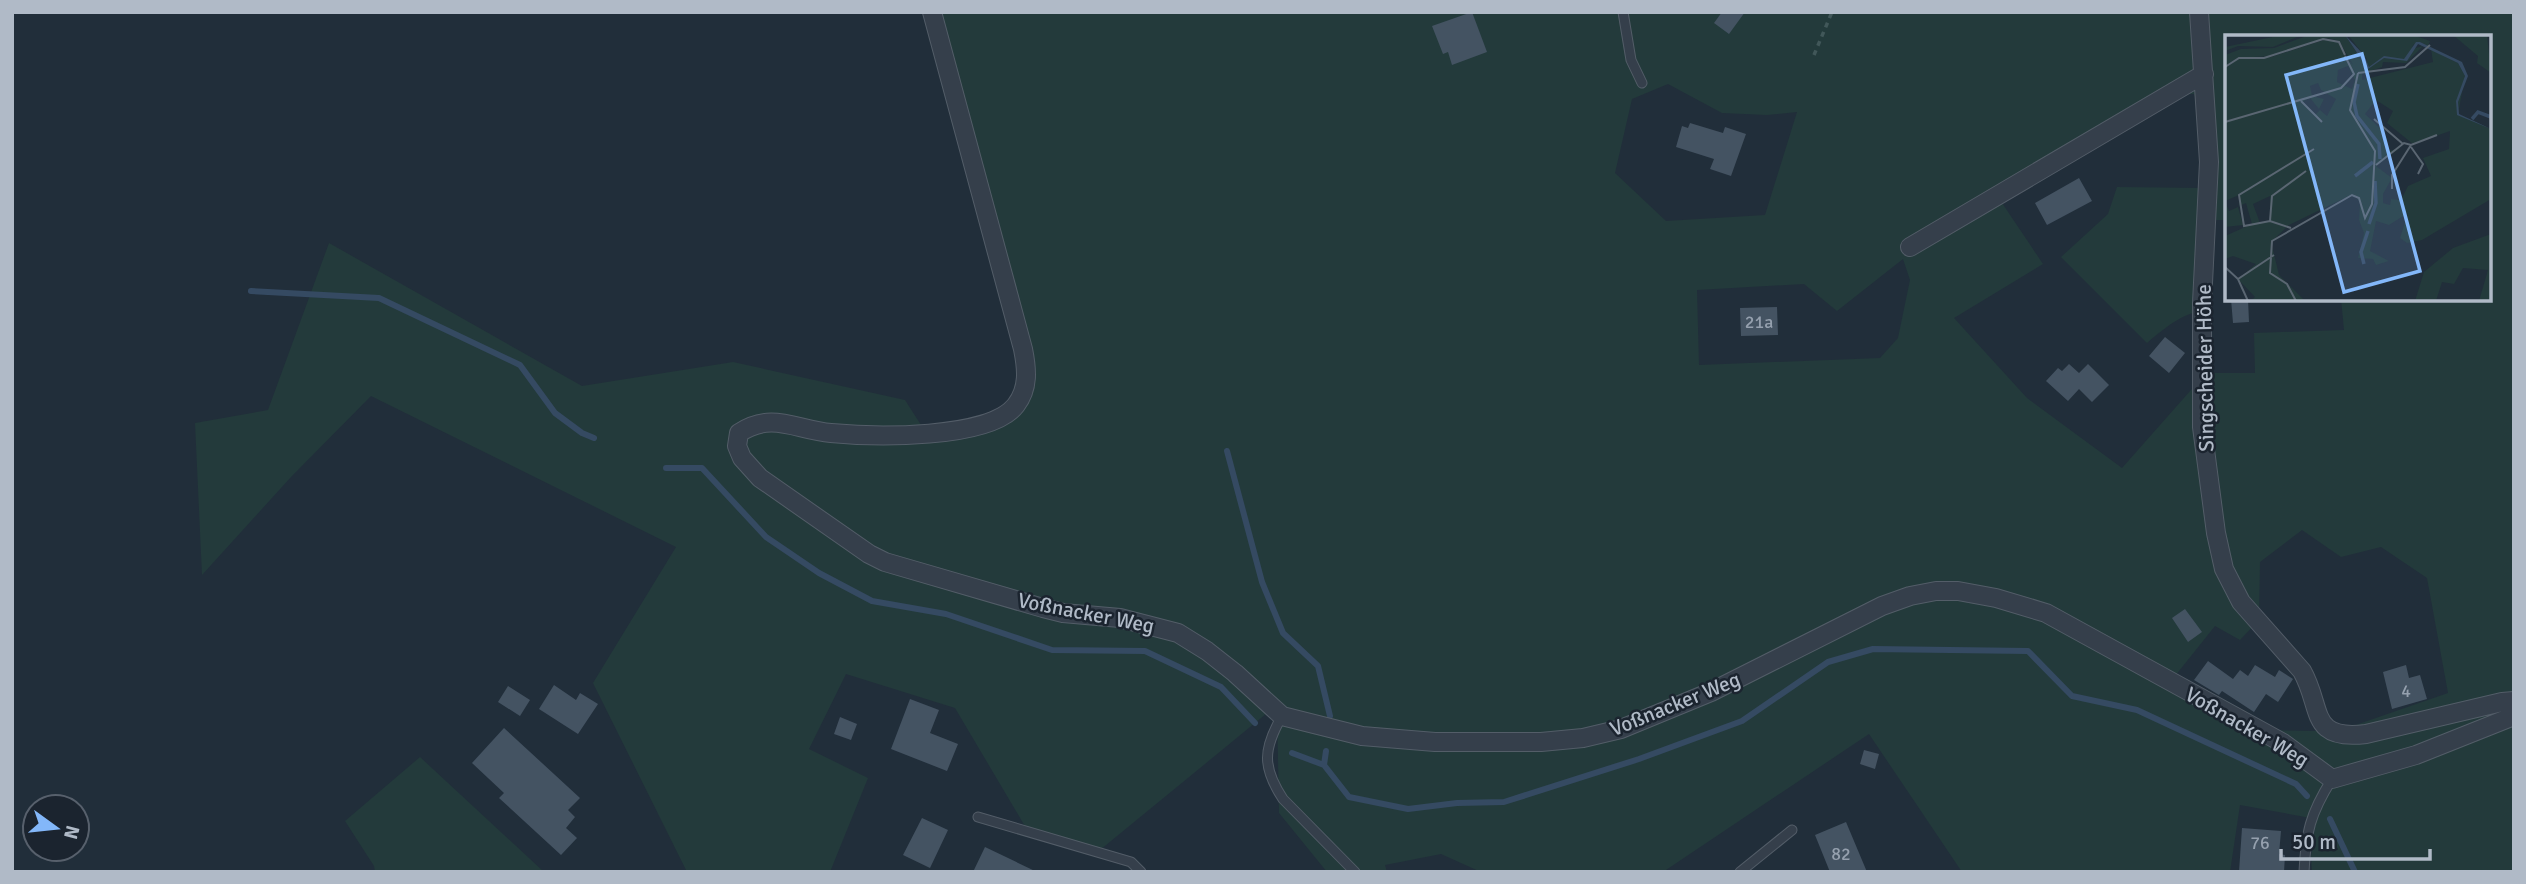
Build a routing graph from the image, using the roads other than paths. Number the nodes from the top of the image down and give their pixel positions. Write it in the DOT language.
graph roads {
  1 [pos="932,12"];
  2 [pos="1623,12"];
  3 [pos="2199,12"];
  4 [pos="2204,75"];
  5 [pos="1642,83"];
  6 [pos="1910,247"];
  7 [pos="2514,701"];
  8 [pos="1282,716"];
  9 [pos="2514,716"];
  10 [pos="2332,779"];
  11 [pos="978,817"];
  12 [pos="1792,830"];
  13 [pos="1141,872"];
  14 [pos="1355,872"];
  15 [pos="1740,872"];
  16 [pos="2304,872"];
  1 -- 8 [label="street, Voßnacker Weg"];
  2 -- 5 [label="lane"];
  3 -- 4 [label="street, Singscheider Höhe"];
  4 -- 6 [label="street"];
  4 -- 7 [label="street, Singscheider Höhe"];
  8 -- 10 [label="street, Voßnacker Weg"];
  8 -- 14 [label="lane"];
  9 -- 10 [label="street, Voßnacker Weg"];
  10 -- 16 [label="lane, Voßnacker Weg"];
  11 -- 13 [label="lane"];
  12 -- 15 [label="lane"];
}
